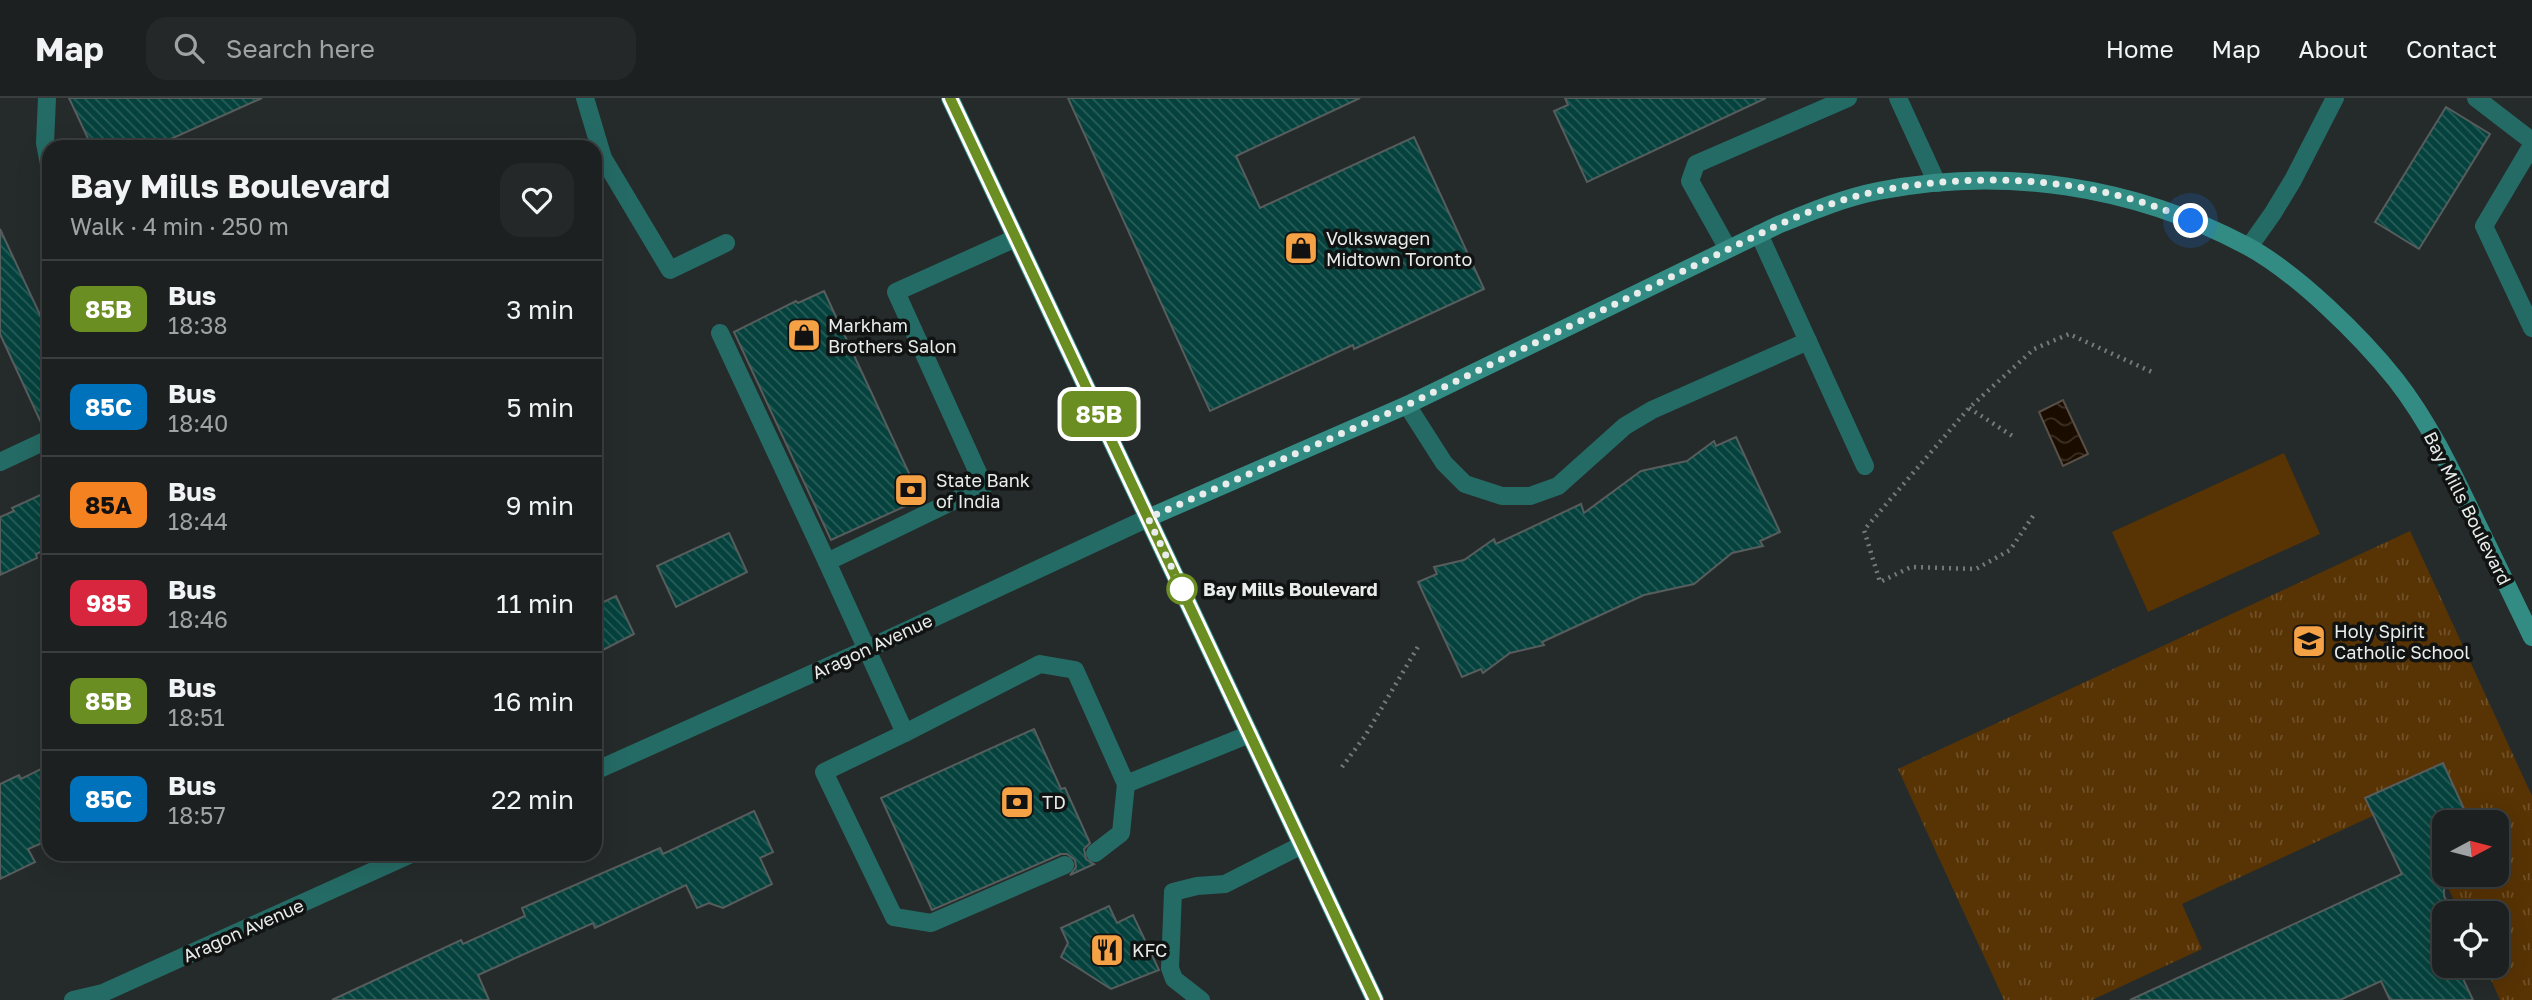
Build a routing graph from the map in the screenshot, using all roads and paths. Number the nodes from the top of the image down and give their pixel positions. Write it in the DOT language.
graph roads {
  1 [pos="47,98"];
  2 [pos="585,98"];
  3 [pos="950,98"];
  4 [pos="1848,98"];
  5 [pos="1898,98"];
  6 [pos="2335,98"];
  7 [pos="2476,98"];
  8 [pos="46,140"];
  9 [pos="598,140"];
  10 [pos="2532,143"];
  11 [pos="602,155"];
  12 [pos="1937,183"];
  13 [pos="1759,234"];
  14 [pos="1016,238"];
  15 [pos="726,243"];
  16 [pos="2249,247"];
  17 [pos="1728,249"];
  18 [pos="2532,328"];
  19 [pos="720,333"];
  20 [pos="1808,341"];
  21 [pos="2154,373"];
  22 [pos="1407,405"];
  23 [pos="1969,408"];
  24 [pos="2014,437"];
  25 [pos="42,442"];
  26 [pos="0,461"];
  27 [pos="1865,466"];
  28 [pos="2033,516"];
  29 [pos="1148,518"];
  30 [pos="827,562"];
  31 [pos="2532,637"];
  32 [pos="1419,645"];
  33 [pos="867,649"];
  34 [pos="905,733"];
  35 [pos="1250,734"];
  36 [pos="1342,767"];
  37 [pos="602,768"];
  38 [pos="1126,784"];
  39 [pos="1302,845"];
  40 [pos="1095,853"];
  41 [pos="395,861"];
  42 [pos="1065,865"];
  43 [pos="73,1000"];
  44 [pos="1201,1000"];
  45 [pos="1375,1000"];
  1 -- 8 [label="street"];
  2 -- 9 [label="street"];
  3 -- 14 [label="street"];
  4 -- 17 [label="street"];
  5 -- 12 [label="street"];
  6 -- 16 [label="street"];
  7 -- 10 [label="street"];
  10 -- 18 [label="street"];
  11 -- 15 [label="street"];
  12 -- 13 [label="street, Bay Mills Boulevard"];
  12 -- 16 [label="street, Bay Mills Boulevard"];
  13 -- 17 [label="street, Bay Mills Boulevard"];
  13 -- 20 [label="street"];
  14 -- 29 [label="street"];
  14 -- 30 [label="street"];
  16 -- 31 [label="street, Bay Mills Boulevard"];
  17 -- 22 [label="street, Bay Mills Boulevard"];
  19 -- 30 [label="street"];
  20 -- 22 [label="street"];
  20 -- 27 [label="street"];
  21 -- 23 [label="path"];
  22 -- 29 [label="street, Bay Mills Boulevard"];
  23 -- 24 [label="path"];
  23 -- 28 [label="path"];
  25 -- 26 [label="street"];
  29 -- 33 [label="street, Aragon Avenue"];
  29 -- 35 [label="street"];
  30 -- 33 [label="street"];
  32 -- 36 [label="path"];
  33 -- 34 [label="street"];
  33 -- 37 [label="street, Aragon Avenue"];
  34 -- 38 [label="street"];
  34 -- 42 [label="street"];
  35 -- 38 [label="street"];
  35 -- 39 [label="street"];
  38 -- 40 [label="street"];
  39 -- 44 [label="street"];
  39 -- 45 [label="street"];
  41 -- 43 [label="street, Aragon Avenue"];
}
